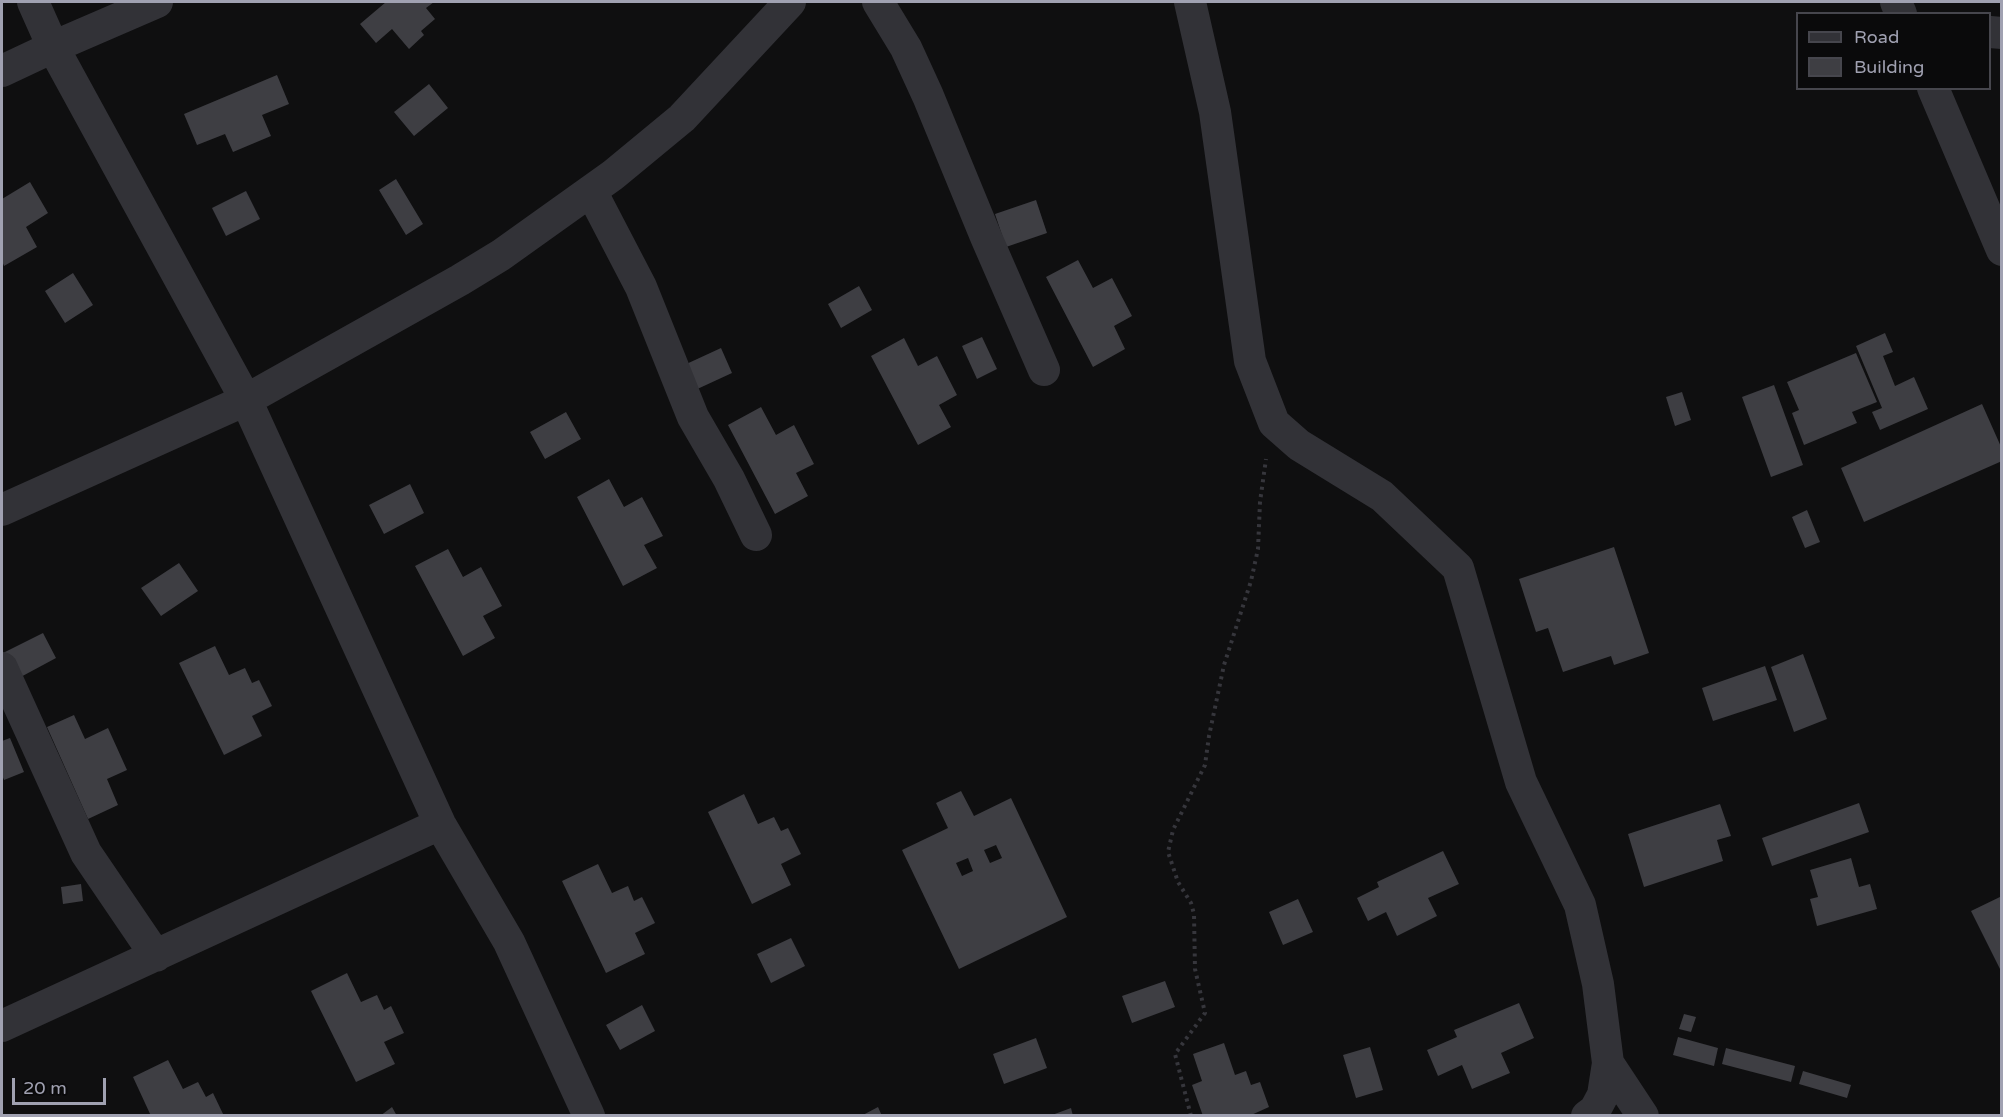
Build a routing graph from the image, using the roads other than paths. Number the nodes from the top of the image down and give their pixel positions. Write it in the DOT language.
graph roads {
  1 [pos="33,2"];
  2 [pos="157,2"];
  3 [pos="790,2"];
  4 [pos="878,2"];
  5 [pos="1191,2"];
  6 [pos="53,46"];
  7 [pos="2,71"];
  8 [pos="1934,90"];
  9 [pos="591,191"];
  10 [pos="2001,250"];
  11 [pos="1044,370"];
  12 [pos="246,400"];
  13 [pos="2,510"];
  14 [pos="756,535"];
  15 [pos="2,668"];
  16 [pos="440,824"];
  17 [pos="156,956"];
  18 [pos="2,1026"];
  19 [pos="1608,1063"];
  20 [pos="589,1116"];
  21 [pos="1587,1116"];
  22 [pos="1643,1116"];
  1 -- 6 [label="street"];
  2 -- 6 [label="street"];
  3 -- 9 [label="street"];
  4 -- 11 [label="street"];
  5 -- 19 [label="street"];
  6 -- 7 [label="street"];
  6 -- 12 [label="street"];
  8 -- 10 [label="street"];
  9 -- 12 [label="street"];
  9 -- 14 [label="street"];
  12 -- 13 [label="street"];
  12 -- 16 [label="street"];
  15 -- 17 [label="street"];
  16 -- 17 [label="street"];
  16 -- 20 [label="street"];
  17 -- 18 [label="street"];
  19 -- 21 [label="street"];
  19 -- 22 [label="street"];
}
